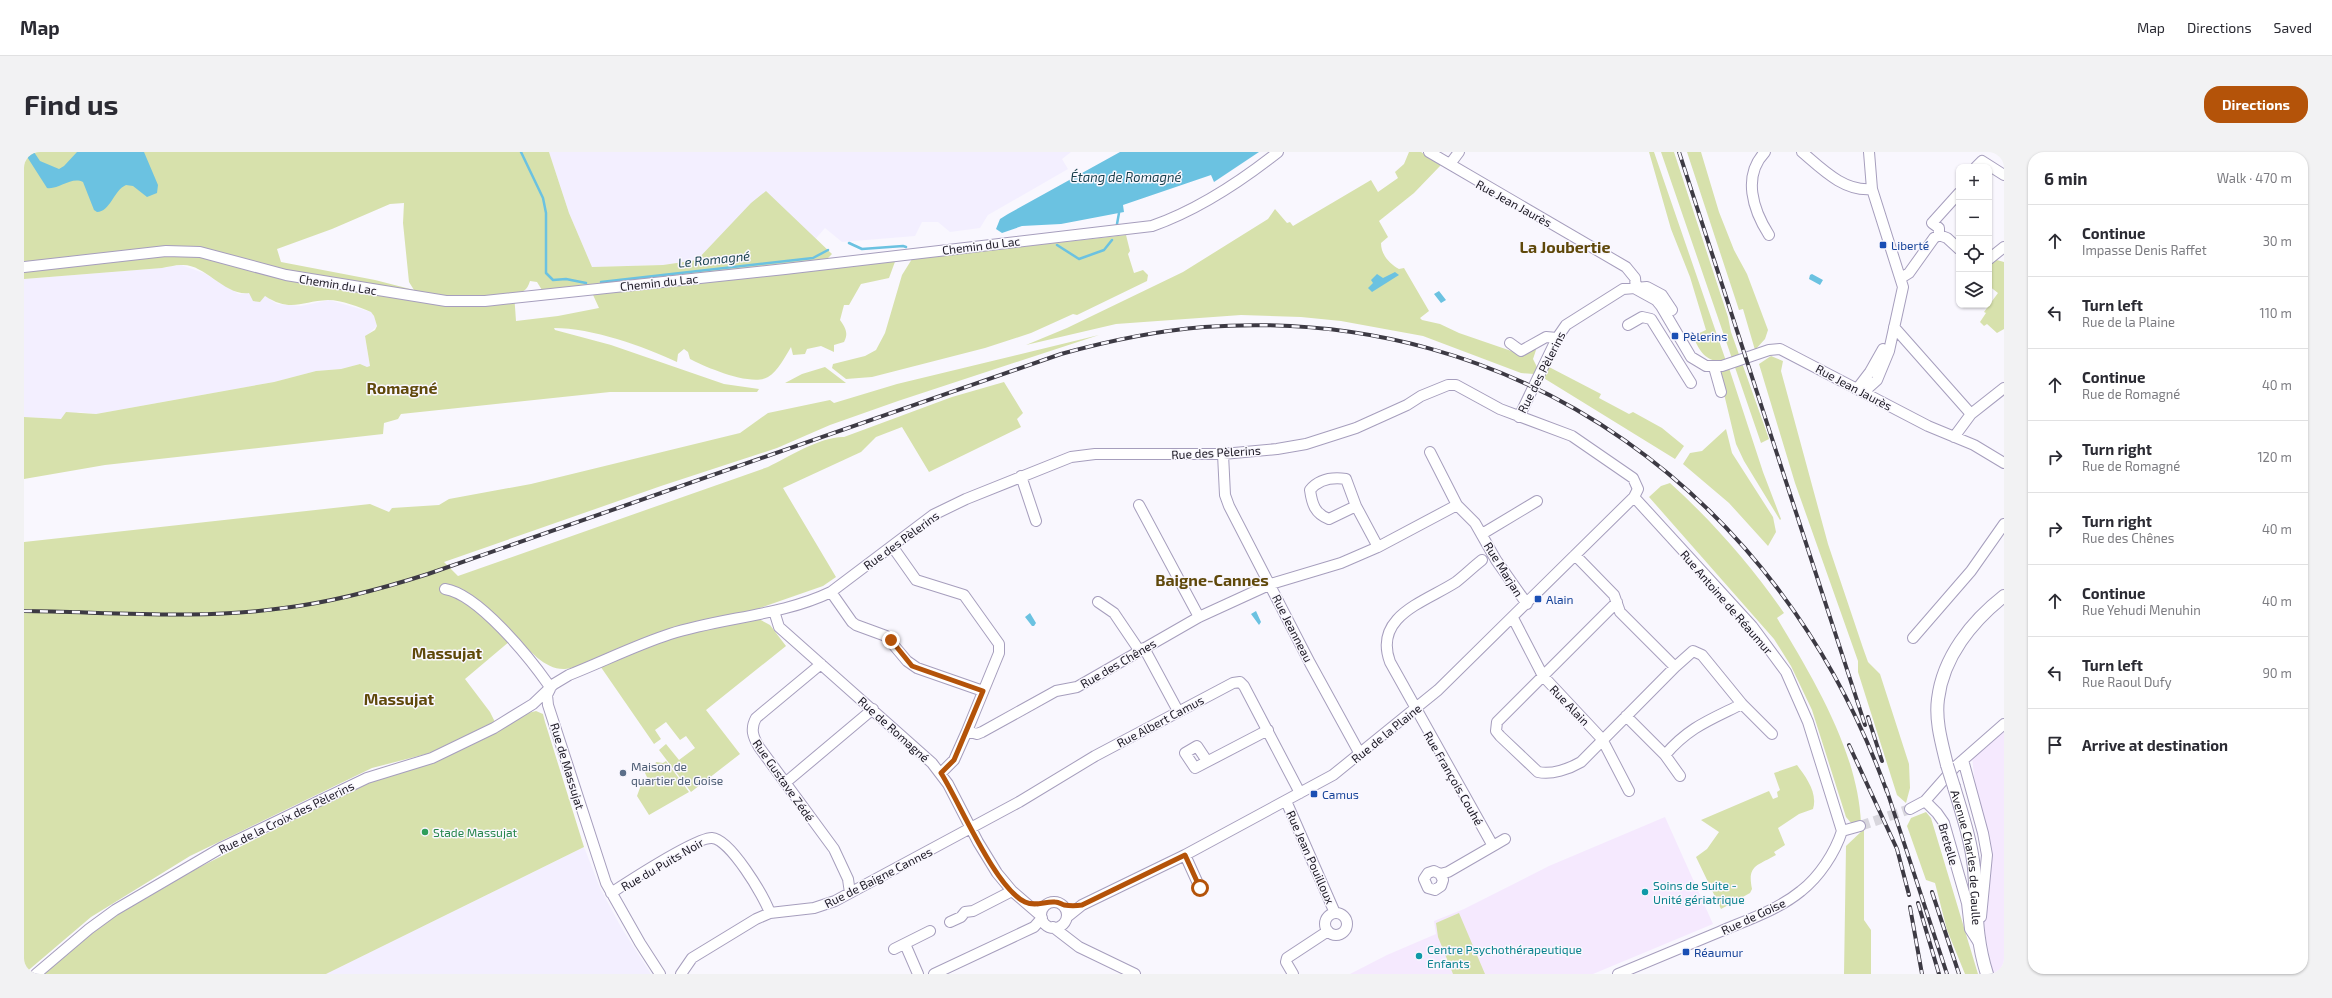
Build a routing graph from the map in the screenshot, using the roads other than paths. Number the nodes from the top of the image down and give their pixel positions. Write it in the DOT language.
graph roads {
  1 [pos="1278,152"];
  2 [pos="1429,152"];
  3 [pos="1459,152"];
  4 [pos="1765,152"];
  5 [pos="1802,152"];
  6 [pos="1869,152"];
  7 [pos="1444,158"];
  8 [pos="1992,167"];
  9 [pos="2004,175"];
  10 [pos="1872,189"];
  11 [pos="1956,196"];
  12 [pos="1769,235"];
  13 [pos="1939,235"];
  14 [pos="1956,246"];
  15 [pos="2004,247"];
  16 [pos="1992,257"];
  17 [pos="24,267"];
  18 [pos="1901,278"];
  19 [pos="1636,289"];
  20 [pos="1628,325"];
  21 [pos="1894,327"];
  22 [pos="1557,338"];
  23 [pos="1510,343"];
  24 [pos="1687,343"];
  25 [pos="1672,351"];
  26 [pos="1714,367"];
  27 [pos="1879,374"];
  28 [pos="1691,383"];
  29 [pos="2004,388"];
  30 [pos="1859,390"];
  31 [pos="1721,392"];
  32 [pos="1883,402"];
  33 [pos="1971,414"];
  34 [pos="1520,417"];
  35 [pos="1954,437"];
  36 [pos="1430,452"];
  37 [pos="1223,454"];
  38 [pos="2004,463"];
  39 [pos="1022,476"];
  40 [pos="1636,493"];
  41 [pos="1537,500"];
  42 [pos="1139,505"];
  43 [pos="1457,505"];
  44 [pos="1356,506"];
  45 [pos="1036,521"];
  46 [pos="2004,524"];
  47 [pos="1482,534"];
  48 [pos="892,546"];
  49 [pos="1378,547"];
  50 [pos="1575,555"];
  51 [pos="1482,560"];
  52 [pos="1271,584"];
  53 [pos="445,589"];
  54 [pos="831,592"];
  55 [pos="2004,596"];
  56 [pos="1098,602"];
  57 [pos="1617,602"];
  58 [pos="1527,604"];
  59 [pos="774,611"];
  60 [pos="1199,617"];
  61 [pos="1513,618"];
  62 [pos="1913,638"];
  63 [pos="1141,649"];
  64 [pos="820,664"];
  65 [pos="1675,667"];
  66 [pos="1543,676"];
  67 [pos="550,688"];
  68 [pos="983,691"];
  69 [pos="1742,704"];
  70 [pos="873,709"];
  71 [pos="1416,710"];
  72 [pos="1178,711"];
  73 [pos="1626,716"];
  74 [pos="2004,724"];
  75 [pos="1268,730"];
  76 [pos="967,731"];
  77 [pos="1772,734"];
  78 [pos="1602,739"];
  79 [pos="1360,754"];
  80 [pos="1665,755"];
  81 [pos="1963,760"];
  82 [pos="1207,761"];
  83 [pos="941,773"];
  84 [pos="1680,776"];
  85 [pos="785,783"];
  86 [pos="1629,791"];
  87 [pos="1300,793"];
  88 [pos="1286,801"];
  89 [pos="1925,801"];
  90 [pos="1910,809"];
  91 [pos="1860,826"];
  92 [pos="972,829"];
  93 [pos="1842,831"];
  94 [pos="1505,839"];
  95 [pos="1493,846"];
  96 [pos="1185,855"];
  97 [pos="1440,874"];
  98 [pos="1200,888"];
  99 [pos="1012,891"];
  100 [pos="611,893"];
  101 [pos="850,893"];
  102 [pos="1025,902"];
  103 [pos="1048,903"];
  104 [pos="1063,905"];
  105 [pos="1082,905"];
  106 [pos="770,913"];
  107 [pos="1335,913"];
  108 [pos="1042,917"];
  109 [pos="1066,919"];
  110 [pos="950,922"];
  111 [pos="1034,927"];
  112 [pos="1051,927"];
  113 [pos="1328,931"];
  114 [pos="930,932"];
  115 [pos="1979,943"];
  116 [pos="905,944"];
  117 [pos="894,949"];
  118 [pos="1087,950"];
  119 [pos="36,974"];
  120 [pos="660,974"];
  121 [pos="681,974"];
  122 [pos="918,974"];
  123 [pos="934,974"];
  124 [pos="1135,974"];
  125 [pos="1293,974"];
  126 [pos="1618,974"];
  127 [pos="1987,974"];
  1 -- 17 [label="street, Chemin du Lac"];
  2 -- 7 [label="street, Rue Jean Jaurès"];
  3 -- 7 [label="street"];
  4 -- 12 [label="street"];
  5 -- 10 [label="street"];
  6 -- 10 [label="street"];
  7 -- 19 [label="street, Rue Jean Jaurès"];
  8 -- 9 [label="street"];
  10 -- 18 [label="street"];
  11 -- 13 [label="street"];
  13 -- 14 [label="street"];
  13 -- 18 [label="street"];
  15 -- 16 [label="street"];
  18 -- 21 [label="street"];
  19 -- 22 [label="street, Rue des Pèlerins"];
  19 -- 24 [label="street"];
  20 -- 25 [label="street"];
  21 -- 27 [label="street"];
  21 -- 30 [label="street"];
  21 -- 33 [label="street"];
  22 -- 23 [label="street"];
  22 -- 34 [label="street, Rue des Pèlerins"];
  24 -- 25 [label="street"];
  24 -- 26 [label="street"];
  25 -- 28 [label="street"];
  26 -- 30 [label="street, Rue Jean Jaurès"];
  26 -- 31 [label="street"];
  27 -- 30 [label="street"];
  27 -- 32 [label="street"];
  29 -- 33 [label="street"];
  30 -- 32 [label="street, Rue Jean Jaurès"];
  32 -- 35 [label="street, Rue Jean Jaurès"];
  33 -- 35 [label="street"];
  34 -- 37 [label="street, Rue des Pèlerins"];
  34 -- 40 [label="street, Rue Antoine de Réaumur"];
  35 -- 38 [label="street, Rue Jean Jaurès"];
  36 -- 43 [label="street, Rue Marjan"];
  37 -- 39 [label="street, Rue des Pèlerins"];
  37 -- 52 [label="street, Rue Jeanneau"];
  39 -- 45 [label="street"];
  39 -- 48 [label="street, Rue des Pèlerins"];
  40 -- 50 [label="street, Rue de la Plaine"];
  40 -- 93 [label="street, Rue Antoine de Réaumur"];
  41 -- 47 [label="street, Rue Marjan"];
  42 -- 60 [label="street"];
  43 -- 47 [label="street, Rue Marjan"];
  43 -- 49 [label="street, Rue des Chênes"];
  44 -- 44 [label="street"];
  44 -- 49 [label="street"];
  46 -- 62 [label="street"];
  47 -- 58 [label="street, Rue Marjan"];
  48 -- 54 [label="street, Rue des Pèlerins"];
  48 -- 68 [label="street"];
  49 -- 52 [label="street, Rue des Chênes"];
  50 -- 57 [label="street"];
  50 -- 58 [label="street, Rue de la Plaine"];
  51 -- 71 [label="street, Rue François Couhé"];
  52 -- 60 [label="street, Rue des Chênes"];
  52 -- 79 [label="street, Rue Jeanneau"];
  53 -- 67 [label="street"];
  54 -- 59 [label="street, Rue des Pèlerins"];
  54 -- 68 [label="street"];
  55 -- 115 [label="main road, Avenue Charles de Gaulle, bridge"];
  56 -- 63 [label="street"];
  57 -- 65 [label="street"];
  57 -- 66 [label="street"];
  58 -- 61 [label="street, Rue de la Plaine"];
  59 -- 64 [label="street, Rue de Romagné"];
  59 -- 67 [label="street, Rue des Pèlerins"];
  60 -- 63 [label="street, Rue des Chênes"];
  61 -- 66 [label="street, Rue Alain"];
  61 -- 71 [label="street, Rue de la Plaine"];
  63 -- 72 [label="street"];
  63 -- 76 [label="street, Rue des Chênes"];
  64 -- 70 [label="street, Rue de Romagné"];
  64 -- 85 [label="street, Rue Gustave Zédé"];
  65 -- 69 [label="street"];
  65 -- 73 [label="street"];
  66 -- 78 [label="street, Rue Alain"];
  66 -- 78 [label="street"];
  67 -- 100 [label="street, Rue de Massujat"];
  67 -- 119 [label="street, Rue de la Croix des Pèlerins"];
  68 -- 76 [label="street"];
  69 -- 77 [label="street"];
  69 -- 80 [label="street"];
  70 -- 83 [label="street, Rue de Romagné"];
  70 -- 85 [label="street"];
  71 -- 79 [label="street, Rue de la Plaine"];
  71 -- 95 [label="street, Rue François Couhé"];
  72 -- 75 [label="street, Rue Albert Camus"];
  72 -- 92 [label="street, Rue Albert Camus"];
  73 -- 78 [label="street"];
  73 -- 80 [label="street"];
  74 -- 81 [label="street"];
  75 -- 82 [label="street"];
  75 -- 87 [label="street, Rue Albert Camus"];
  76 -- 83 [label="street"];
  78 -- 86 [label="street, Rue Alain"];
  79 -- 87 [label="street, Rue de la Plaine"];
  80 -- 84 [label="street"];
  81 -- 89 [label="street"];
  81 -- 115 [label="street"];
  83 -- 92 [label="street, Rue de Romagné"];
  85 -- 101 [label="street, Rue Gustave Zédé"];
  87 -- 88 [label="street, Rue de la Plaine"];
  88 -- 96 [label="street, Rue de la Plaine"];
  88 -- 107 [label="street, Rue Jean Pouilloux"];
  89 -- 90 [label="street"];
  89 -- 115 [label="street, Bretelle"];
  91 -- 93 [label="street"];
  92 -- 99 [label="street, Rue de Romagné"];
  92 -- 101 [label="street, Rue de Baigne Cannes"];
  93 -- 126 [label="street, Rue de Goise"];
  94 -- 95 [label="street"];
  95 -- 97 [label="street"];
  96 -- 98 [label="street"];
  96 -- 105 [label="street, Rue de la Plaine"];
  99 -- 102 [label="street, Rue de Romagné"];
  99 -- 110 [label="street"];
  100 -- 106 [label="street, Rue du Puits Noir"];
  100 -- 120 [label="street, Rue de Massujat"];
  101 -- 106 [label="street, Rue de Baigne Cannes"];
  102 -- 103 [label="street"];
  102 -- 108 [label="street, Rue de Romagné"];
  103 -- 104 [label="street"];
  103 -- 108 [label="street"];
  104 -- 105 [label="street, Rue de la Plaine"];
  104 -- 109 [label="street"];
  105 -- 109 [label="street, Rue de la Plaine"];
  106 -- 121 [label="street, Rue de Baigne Cannes"];
  107 -- 113 [label="street, Rue Jean Pouilloux"];
  107 -- 113 [label="street, Rue Jean Pouilloux"];
  108 -- 111 [label="street"];
  108 -- 112 [label="street"];
  109 -- 112 [label="street"];
  109 -- 118 [label="street"];
  111 -- 112 [label="street"];
  111 -- 123 [label="street"];
  112 -- 118 [label="street"];
  113 -- 125 [label="street"];
  114 -- 116 [label="street"];
  115 -- 127 [label="main road, Avenue Charles de Gaulle"];
  116 -- 117 [label="street"];
  116 -- 122 [label="street"];
  118 -- 124 [label="street"];
}
